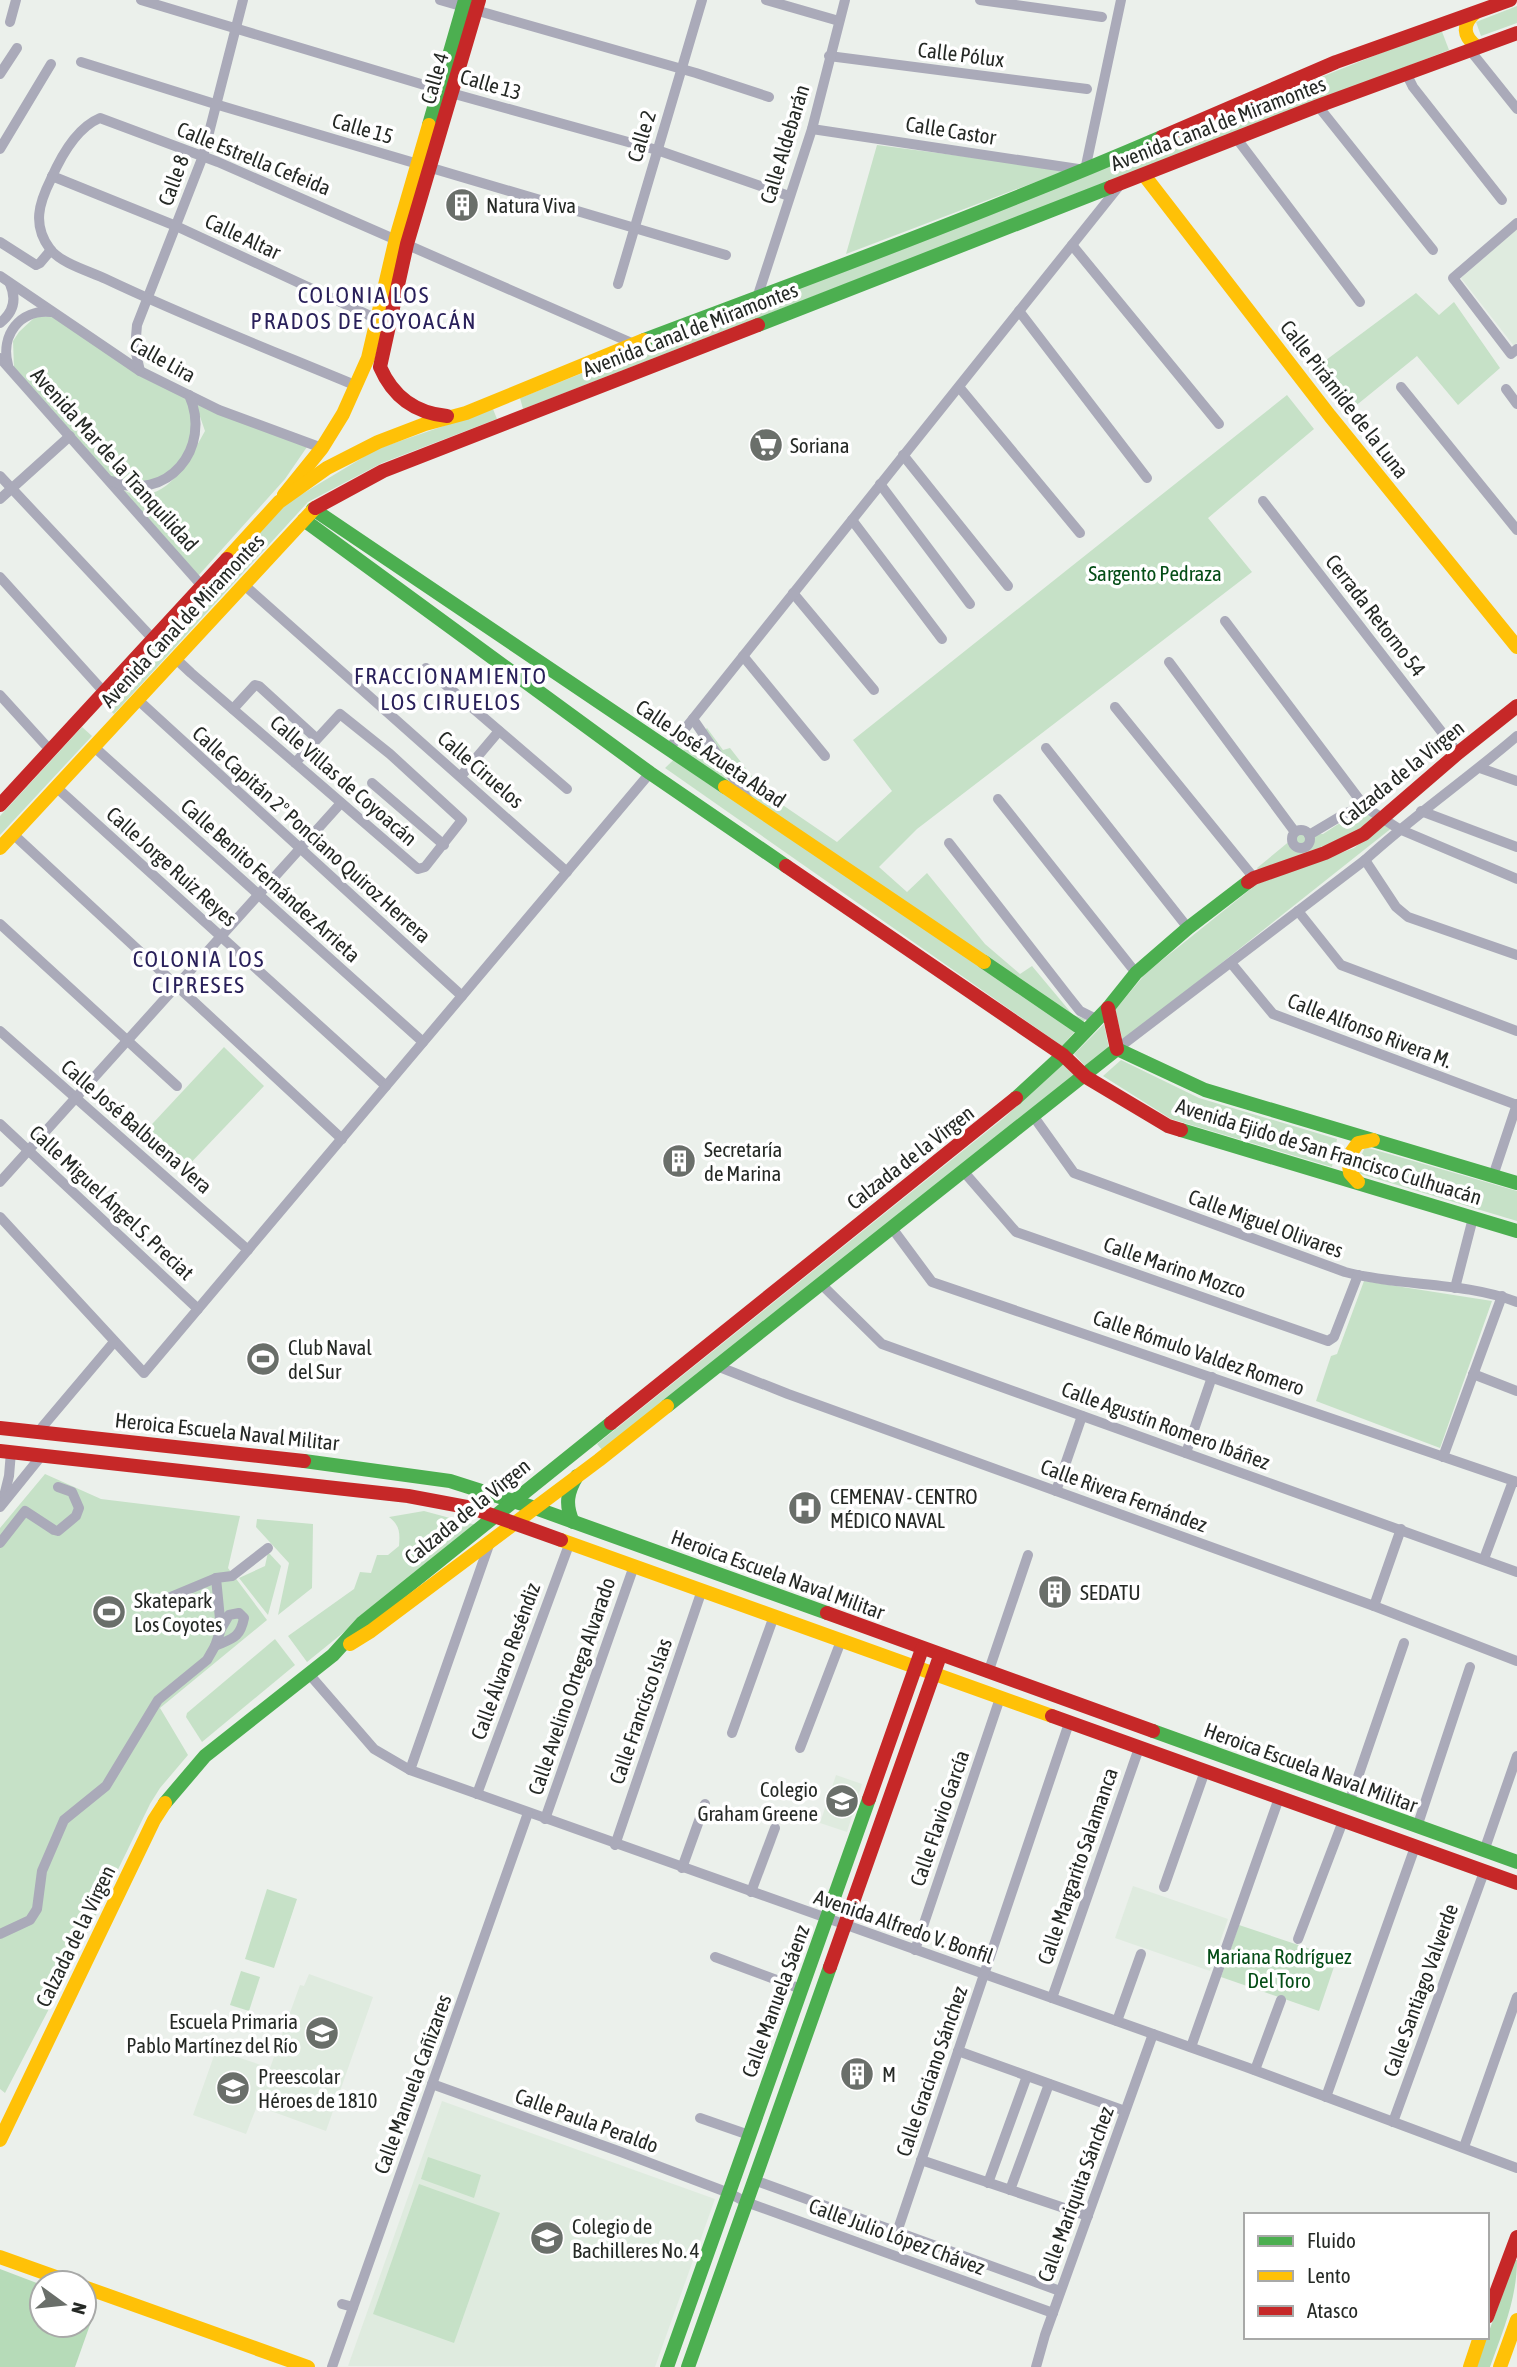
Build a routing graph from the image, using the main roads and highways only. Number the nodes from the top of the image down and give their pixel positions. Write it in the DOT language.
graph roads {
  1 [pos="1510,0"];
  2 [pos="471,4"];
  3 [pos="1475,13"];
  4 [pos="1442,24"];
  5 [pos="1517,33"];
  6 [pos="1472,48"];
  7 [pos="1452,55"];
  8 [pos="1144,175"];
  9 [pos="402,241"];
  10 [pos="373,366"];
  11 [pos="517,393"];
  12 [pos="495,401"];
  13 [pos="466,413"];
  14 [pos="526,416"];
  15 [pos="503,425"];
  16 [pos="279,502"];
  17 [pos="308,514"];
  18 [pos="1517,647"];
  19 [pos="540,663"];
  20 [pos="528,682"];
  21 [pos="102,695"];
  22 [pos="597,701"];
  23 [pos="1517,706"];
  24 [pos="118,720"];
  25 [pos="77,721"];
  26 [pos="583,723"];
  27 [pos="97,743"];
  28 [pos="0,805"];
  29 [pos="0,848"];
  30 [pos="1108,1008"];
  31 [pos="1086,1031"];
  32 [pos="1117,1049"];
  33 [pos="1063,1055"];
  34 [pos="1086,1077"];
  35 [pos="1378,1141"];
  36 [pos="1517,1183"];
  37 [pos="1365,1185"];
  38 [pos="1517,1231"];
  39 [pos="0,1428"];
  40 [pos="231,1451"];
  41 [pos="6,1452"];
  42 [pos="229,1476"];
  43 [pos="577,1476"];
  44 [pos="513,1501"];
  45 [pos="535,1508"];
  46 [pos="494,1516"];
  47 [pos="515,1522"];
  48 [pos="573,1522"];
  49 [pos="922,1649"];
  50 [pos="333,1655"];
  51 [pos="940,1656"];
  52 [pos="916,1667"];
  53 [pos="934,1674"];
  54 [pos="1517,1862"];
  55 [pos="1517,1883"];
  56 [pos="0,2140"];
  57 [pos="1516,2241"];
  58 [pos="0,2257"];
  59 [pos="34,2269"];
  60 [pos="98,2292"];
  61 [pos="1489,2312"];
  62 [pos="1517,2320"];
  63 [pos="1479,2339"];
  64 [pos="1505,2365"];
  65 [pos="308,2367"];
  66 [pos="667,2367"];
  67 [pos="688,2367"];
  68 [pos="1469,2367"];
  1 -- 3 [label="main road, Avenida Canal de Miramontes"];
  2 -- 9 [label="main road, Calle 4"];
  3 -- 4 [label="main road, Avenida Canal de Miramontes"];
  3 -- 6 [label="main road"];
  4 -- 7 [label="main road"];
  4 -- 11 [label="main road, Avenida Canal de Miramontes"];
  5 -- 6 [label="main road, Avenida Canal de Miramontes"];
  6 -- 7 [label="main road, Avenida Canal de Miramontes"];
  7 -- 8 [label="main road, Avenida Canal de Miramontes"];
  8 -- 14 [label="main road, Avenida Canal de Miramontes"];
  8 -- 18 [label="main road, Calle Pirámide de la Luna"];
  9 -- 10 [label="main road"];
  9 -- 10 [label="main road"];
  10 -- 13 [label="main road"];
  10 -- 16 [label="main road"];
  11 -- 12 [label="main road, Avenida Canal de Miramontes"];
  11 -- 14 [label="main road"];
  12 -- 13 [label="main road, Avenida Canal de Miramontes"];
  12 -- 15 [label="main road"];
  13 -- 16 [label="main road, Avenida Canal de Miramontes"];
  14 -- 15 [label="main road, Avenida Canal de Miramontes"];
  15 -- 17 [label="main road, Avenida Canal de Miramontes"];
  16 -- 21 [label="main road, Avenida Canal de Miramontes"];
  17 -- 19 [label="main road, Calle José Azueta Abad"];
  17 -- 20 [label="main road"];
  17 -- 24 [label="main road, Avenida Canal de Miramontes"];
  19 -- 20 [label="main road"];
  19 -- 22 [label="main road, Calle José Azueta Abad"];
  20 -- 26 [label="main road"];
  21 -- 24 [label="main road"];
  21 -- 25 [label="main road, Avenida Canal de Miramontes"];
  22 -- 26 [label="main road"];
  22 -- 31 [label="main road, Calle José Azueta Abad"];
  23 -- 30 [label="main road, Calzada de la Virgen"];
  24 -- 27 [label="main road, Avenida Canal de Miramontes"];
  25 -- 27 [label="main road"];
  25 -- 28 [label="main road, Avenida Canal de Miramontes"];
  26 -- 33 [label="main road"];
  27 -- 29 [label="main road, Avenida Canal de Miramontes"];
  30 -- 31 [label="main road, Calzada de la Virgen"];
  30 -- 32 [label="main road"];
  31 -- 33 [label="main road, Calzada de la Virgen"];
  32 -- 34 [label="main road, Calzada de la Virgen"];
  32 -- 35 [label="main road, Avenida Ejido de San Francisco Culhuacán"];
  33 -- 34 [label="main road, Avenida Ejido de San Francisco Culhuacán"];
  33 -- 44 [label="main road, Calzada de la Virgen"];
  34 -- 37 [label="main road, Avenida Ejido de San Francisco Culhuacán"];
  34 -- 43 [label="main road, Calzada de la Virgen"];
  35 -- 36 [label="main road, Avenida Ejido de San Francisco Culhuacán"];
  35 -- 37 [label="main road"];
  37 -- 38 [label="main road, Avenida Ejido de San Francisco Culhuacán"];
  39 -- 40 [label="main road, Heroica Escuela Naval Militar"];
  40 -- 42 [label="main road"];
  40 -- 44 [label="main road, Heroica Escuela Naval Militar"];
  41 -- 42 [label="main road, Heroica Escuela Naval Militar"];
  42 -- 46 [label="main road, Heroica Escuela Naval Militar"];
  43 -- 45 [label="main road, Calzada de la Virgen"];
  43 -- 48 [label="main road"];
  44 -- 45 [label="main road, Heroica Escuela Naval Militar"];
  44 -- 46 [label="main road, Calzada de la Virgen"];
  45 -- 47 [label="main road, Calzada de la Virgen"];
  45 -- 48 [label="main road, Heroica Escuela Naval Militar"];
  46 -- 47 [label="main road, Heroica Escuela Naval Militar"];
  46 -- 50 [label="main road, Calzada de la Virgen"];
  47 -- 50 [label="main road, Calzada de la Virgen"];
  47 -- 52 [label="main road, Heroica Escuela Naval Militar"];
  48 -- 49 [label="main road, Heroica Escuela Naval Militar"];
  49 -- 51 [label="main road, Heroica Escuela Naval Militar"];
  49 -- 52 [label="main road, Calle Manuela Sáenz"];
  50 -- 56 [label="main road, Calzada de la Virgen"];
  51 -- 53 [label="main road, Calle Manuela Sáenz"];
  51 -- 54 [label="main road, Heroica Escuela Naval Militar"];
  52 -- 53 [label="main road, Heroica Escuela Naval Militar"];
  52 -- 66 [label="main road, Calle Manuela Sáenz"];
  53 -- 55 [label="main road, Heroica Escuela Naval Militar"];
  53 -- 67 [label="main road, Calle Manuela Sáenz"];
  57 -- 61 [label="main road"];
  58 -- 59 [label="main road"];
  60 -- 65 [label="main road"];
  62 -- 64 [label="main road"];
  63 -- 68 [label="main road"];
}
